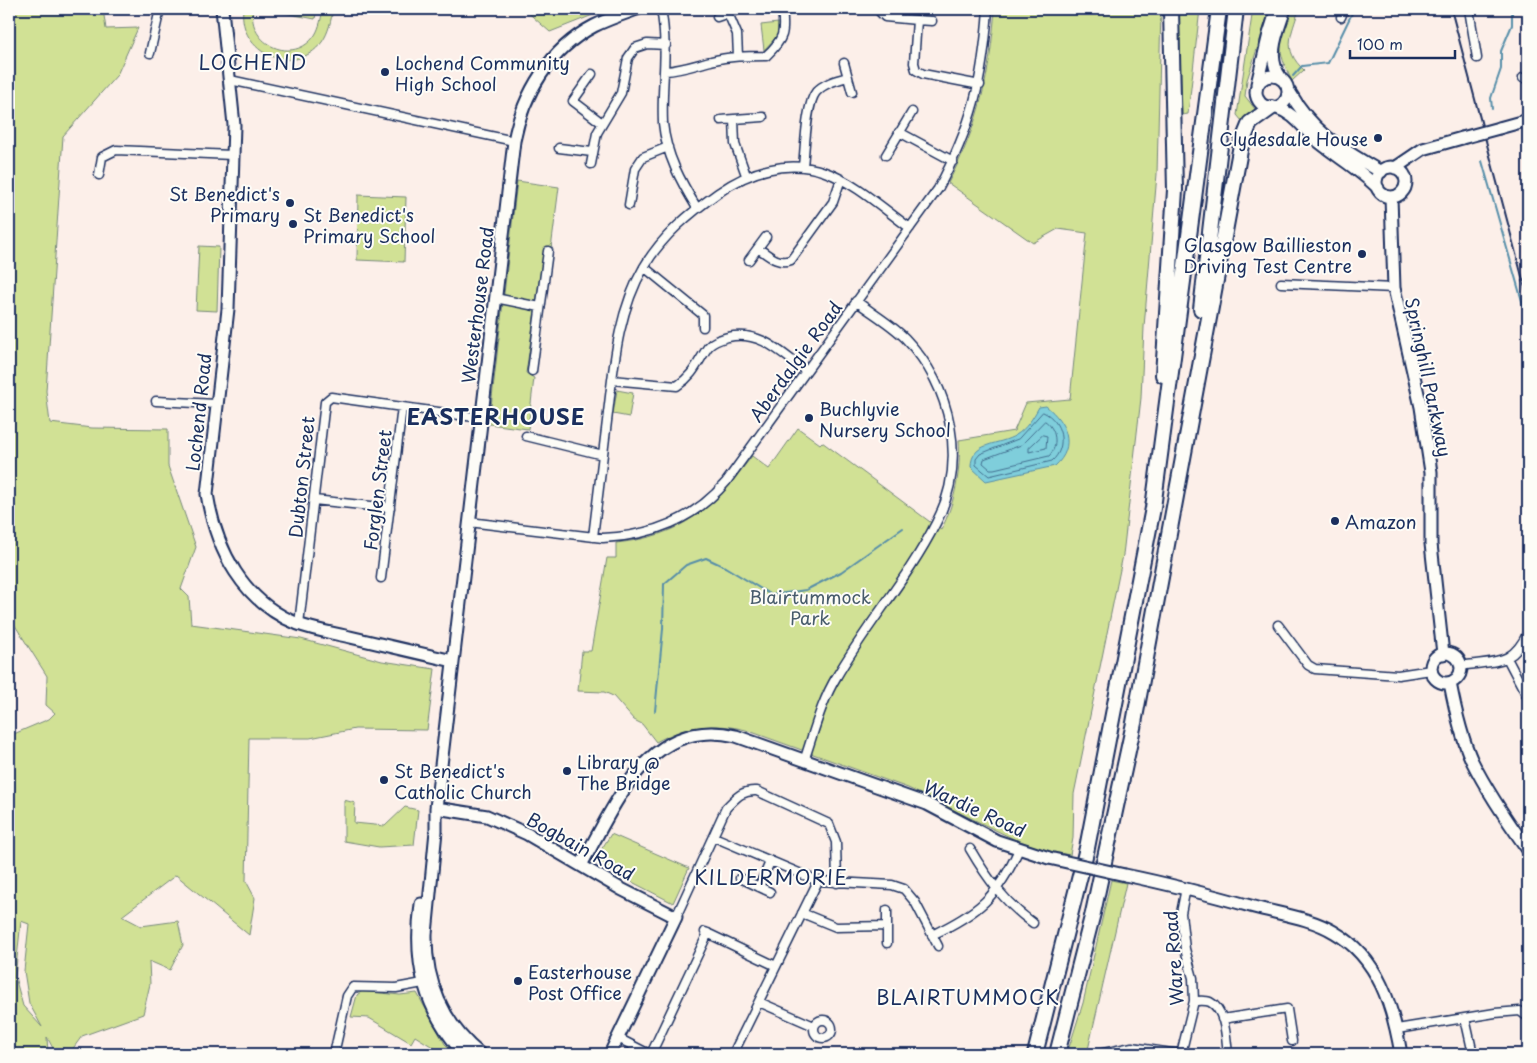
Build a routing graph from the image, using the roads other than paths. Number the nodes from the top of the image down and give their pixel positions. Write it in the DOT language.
graph roads {
  1 [pos="160,9"];
  2 [pos="222,9"];
  3 [pos="637,9"];
  4 [pos="661,9"];
  5 [pos="740,9"];
  6 [pos="782,9"];
  7 [pos="880,9"];
  8 [pos="988,9"];
  9 [pos="1171,9"];
  10 [pos="1219,9"];
  11 [pos="1236,9"];
  12 [pos="1277,9"];
  13 [pos="1285,9"];
  14 [pos="1344,9"];
  15 [pos="1469,9"];
  16 [pos="728,13"];
  17 [pos="717,17"];
  18 [pos="1341,17"];
  19 [pos="917,20"];
  20 [pos="932,21"];
  21 [pos="666,45"];
  22 [pos="150,53"];
  23 [pos="738,56"];
  24 [pos="1477,58"];
  25 [pos="844,63"];
  26 [pos="665,71"];
  27 [pos="592,74"];
  28 [pos="848,77"];
  29 [pos="1281,78"];
  30 [pos="230,80"];
  31 [pos="1257,84"];
  32 [pos="980,85"];
  33 [pos="1289,91"];
  34 [pos="852,92"];
  35 [pos="1274,108"];
  36 [pos="912,112"];
  37 [pos="763,117"];
  38 [pos="734,119"];
  39 [pos="721,120"];
  40 [pos="1528,120"];
  41 [pos="602,123"];
  42 [pos="900,132"];
  43 [pos="514,141"];
  44 [pos="668,147"];
  45 [pos="559,148"];
  46 [pos="592,152"];
  47 [pos="232,155"];
  48 [pos="886,156"];
  49 [pos="953,161"];
  50 [pos="590,164"];
  51 [pos="803,166"];
  52 [pos="1395,168"];
  53 [pos="1381,172"];
  54 [pos="99,175"];
  55 [pos="746,175"];
  56 [pos="841,179"];
  57 [pos="1378,188"];
  58 [pos="1391,197"];
  59 [pos="629,205"];
  60 [pos="697,208"];
  61 [pos="910,228"];
  62 [pos="766,237"];
  63 [pos="758,248"];
  64 [pos="548,250"];
  65 [pos="749,260"];
  66 [pos="644,267"];
  67 [pos="1280,283"];
  68 [pos="1394,288"];
  69 [pos="495,298"];
  70 [pos="856,301"];
  71 [pos="540,307"];
  72 [pos="703,327"];
  73 [pos="532,371"];
  74 [pos="806,371"];
  75 [pos="612,380"];
  76 [pos="156,400"];
  77 [pos="216,404"];
  78 [pos="402,407"];
  79 [pos="482,418"];
  80 [pos="526,436"];
  81 [pos="603,455"];
  82 [pos="314,500"];
  83 [pos="390,508"];
  84 [pos="1153,508"];
  85 [pos="1173,512"];
  86 [pos="469,522"];
  87 [pos="592,537"];
  88 [pos="382,578"];
  89 [pos="299,624"];
  90 [pos="1278,625"];
  91 [pos="1528,632"];
  92 [pos="1443,654"];
  93 [pos="1508,658"];
  94 [pos="453,661"];
  95 [pos="1460,666"];
  96 [pos="1431,670"];
  97 [pos="1450,682"];
  98 [pos="1528,698"];
  99 [pos="804,760"];
  100 [pos="436,808"];
  101 [pos="714,837"];
  102 [pos="970,849"];
  103 [pos="1019,849"];
  104 [pos="1528,850"];
  105 [pos="770,862"];
  106 [pos="580,864"];
  107 [pos="740,878"];
  108 [pos="818,881"];
  109 [pos="837,883"];
  110 [pos="759,888"];
  111 [pos="1186,888"];
  112 [pos="999,889"];
  113 [pos="770,892"];
  114 [pos="887,910"];
  115 [pos="802,913"];
  116 [pos="676,917"];
  117 [pos="1033,923"];
  118 [pos="887,926"];
  119 [pos="932,936"];
  120 [pos="887,943"];
  121 [pos="938,946"];
  122 [pos="776,966"];
  123 [pos="423,983"];
  124 [pos="1194,1001"];
  125 [pos="759,1002"];
  126 [pos="1528,1017"];
  127 [pos="1465,1018"];
  128 [pos="1222,1019"];
  129 [pos="814,1026"];
  130 [pos="1397,1029"];
  131 [pos="618,1038"];
  132 [pos="1292,1041"];
  133 [pos="334,1054"];
  134 [pos="464,1054"];
  135 [pos="480,1054"];
  136 [pos="610,1054"];
  137 [pos="650,1054"];
  138 [pos="733,1054"];
  139 [pos="1034,1054"];
  140 [pos="1057,1054"];
  141 [pos="1099,1054"];
  142 [pos="1180,1054"];
  143 [pos="1228,1054"];
  144 [pos="1401,1054"];
  145 [pos="1473,1054"];
  1 -- 22 [label="street"];
  2 -- 30 [label="street, Lochend Road"];
  3 -- 43 [label="street, Westerhouse Road"];
  4 -- 21 [label="street"];
  5 -- 16 [label="street"];
  6 -- 23 [label="street"];
  7 -- 19 [label="street"];
  8 -- 32 [label="street, Aberdalgie Road"];
  9 -- 84 [label="highway"];
  10 -- 84 [label="highway"];
  11 -- 85 [label="highway"];
  12 -- 31 [label="street"];
  13 -- 29 [label="street"];
  14 -- 18 [label="street"];
  15 -- 24 [label="street"];
  16 -- 17 [label="street"];
  16 -- 23 [label="street"];
  19 -- 20 [label="street"];
  19 -- 32 [label="street"];
  21 -- 26 [label="street"];
  21 -- 41 [label="street"];
  23 -- 26 [label="street"];
  25 -- 28 [label="street"];
  26 -- 44 [label="street"];
  27 -- 41 [label="street"];
  28 -- 34 [label="street"];
  28 -- 51 [label="street"];
  29 -- 31 [label="street"];
  29 -- 33 [label="street"];
  30 -- 43 [label="street"];
  30 -- 47 [label="street, Lochend Road"];
  31 -- 35 [label="street"];
  32 -- 49 [label="street, Aberdalgie Road"];
  33 -- 35 [label="street"];
  33 -- 53 [label="street"];
  35 -- 57 [label="street"];
  35 -- 85 [label="highway"];
  36 -- 42 [label="street"];
  37 -- 38 [label="street"];
  38 -- 39 [label="street"];
  38 -- 55 [label="street"];
  40 -- 52 [label="street, bridge"];
  41 -- 46 [label="street"];
  42 -- 48 [label="street"];
  42 -- 49 [label="street"];
  43 -- 69 [label="street, Westerhouse Road"];
  44 -- 59 [label="street"];
  44 -- 60 [label="street"];
  45 -- 46 [label="street"];
  46 -- 50 [label="street"];
  47 -- 54 [label="street"];
  47 -- 77 [label="street, Lochend Road"];
  49 -- 61 [label="street, Aberdalgie Road"];
  51 -- 55 [label="street"];
  51 -- 56 [label="street"];
  52 -- 53 [label="street"];
  52 -- 58 [label="street"];
  53 -- 57 [label="street"];
  55 -- 60 [label="street"];
  56 -- 61 [label="street"];
  56 -- 63 [label="street"];
  57 -- 58 [label="street"];
  58 -- 68 [label="street, Springhill Parkway"];
  60 -- 66 [label="street"];
  61 -- 70 [label="street, Aberdalgie Road"];
  62 -- 63 [label="street"];
  63 -- 65 [label="street"];
  64 -- 71 [label="street"];
  66 -- 72 [label="street"];
  66 -- 75 [label="street"];
  67 -- 68 [label="street"];
  68 -- 92 [label="street, Springhill Parkway"];
  69 -- 71 [label="street"];
  69 -- 79 [label="street, Westerhouse Road"];
  70 -- 74 [label="street, Aberdalgie Road"];
  70 -- 99 [label="street"];
  71 -- 73 [label="street"];
  74 -- 75 [label="street"];
  74 -- 87 [label="street, Aberdalgie Road"];
  75 -- 81 [label="street"];
  76 -- 77 [label="street"];
  77 -- 89 [label="street, Lochend Road"];
  78 -- 79 [label="street, Dubton Street"];
  78 -- 82 [label="street, Dubton Street"];
  78 -- 83 [label="street, Forglen Street"];
  79 -- 86 [label="street, Westerhouse Road"];
  80 -- 81 [label="street"];
  81 -- 87 [label="street"];
  82 -- 83 [label="street"];
  82 -- 89 [label="street, Dubton Street"];
  83 -- 88 [label="street, Forglen Street"];
  84 -- 139 [label="highway"];
  85 -- 140 [label="highway"];
  86 -- 87 [label="street, Aberdalgie Road"];
  86 -- 94 [label="street, Westerhouse Road"];
  89 -- 94 [label="street, Lochend Road"];
  90 -- 96 [label="street"];
  91 -- 93 [label="street"];
  92 -- 95 [label="street"];
  92 -- 96 [label="street"];
  93 -- 95 [label="street"];
  93 -- 98 [label="street"];
  94 -- 100 [label="street, Westerhouse Road"];
  95 -- 97 [label="street"];
  96 -- 97 [label="street"];
  97 -- 104 [label="street"];
  99 -- 103 [label="street, Wardie Road"];
  99 -- 106 [label="street, Wardie Road"];
  100 -- 106 [label="street, Bogbain Road"];
  100 -- 123 [label="street, Westerhouse Road"];
  100 -- 135 [label="street, Westerhouse Road"];
  101 -- 105 [label="street"];
  101 -- 109 [label="street"];
  101 -- 116 [label="street"];
  102 -- 112 [label="street"];
  103 -- 111 [label="street, Wardie Road, bridge"];
  103 -- 112 [label="street"];
  105 -- 108 [label="street"];
  105 -- 110 [label="street"];
  106 -- 116 [label="street, Bogbain Road"];
  107 -- 110 [label="street"];
  108 -- 109 [label="street"];
  108 -- 115 [label="street"];
  109 -- 119 [label="street"];
  110 -- 113 [label="street"];
  111 -- 124 [label="street, Ware Road"];
  111 -- 130 [label="street, Wardie Road"];
  112 -- 117 [label="street"];
  112 -- 119 [label="street"];
  114 -- 118 [label="street"];
  115 -- 118 [label="street"];
  115 -- 122 [label="street"];
  116 -- 131 [label="street"];
  118 -- 120 [label="street"];
  119 -- 121 [label="street"];
  122 -- 125 [label="street"];
  122 -- 137 [label="street"];
  123 -- 133 [label="street"];
  123 -- 134 [label="street, Westerhouse Road"];
  124 -- 128 [label="street"];
  124 -- 142 [label="street, Ware Road"];
  125 -- 129 [label="street"];
  125 -- 138 [label="street"];
  126 -- 127 [label="street"];
  127 -- 130 [label="street"];
  127 -- 145 [label="street"];
  128 -- 132 [label="street"];
  128 -- 143 [label="street"];
  130 -- 144 [label="street, Wardie Road"];
  131 -- 136 [label="street"];
  131 -- 137 [label="street"];
  141 -- 142 [label="street"];
}
